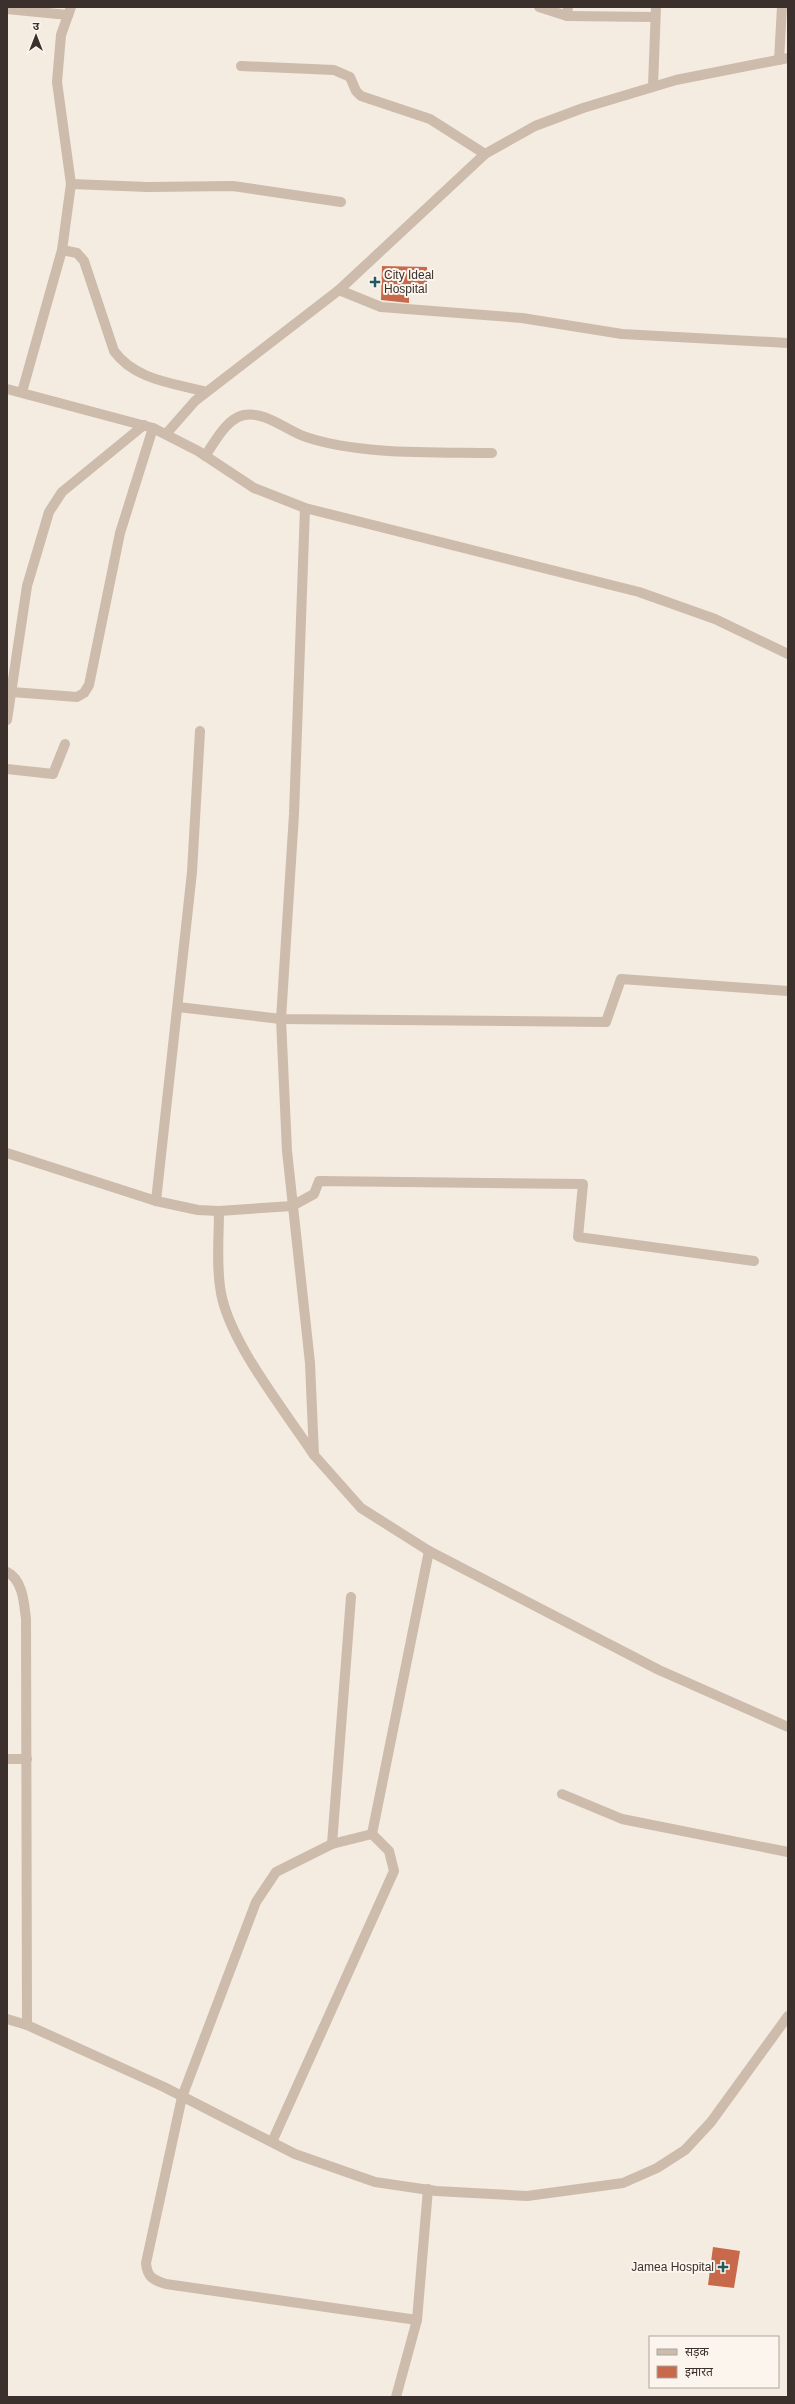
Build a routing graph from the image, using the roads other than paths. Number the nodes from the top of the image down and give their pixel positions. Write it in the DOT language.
graph roads {
  1 [pos="539,7"];
  2 [pos="782,7"];
  3 [pos="7,9"];
  4 [pos="69,11"];
  5 [pos="568,12"];
  6 [pos="655,12"];
  7 [pos="784,59"];
  8 [pos="241,66"];
  9 [pos="653,86"];
  10 [pos="484,154"];
  11 [pos="71,184"];
  12 [pos="341,202"];
  13 [pos="62,250"];
  14 [pos="340,290"];
  15 [pos="788,343"];
  16 [pos="7,389"];
  17 [pos="22,392"];
  18 [pos="206,392"];
  19 [pos="149,427"];
  20 [pos="166,434"];
  21 [pos="492,453"];
  22 [pos="205,456"];
  23 [pos="305,508"];
  24 [pos="788,654"];
  25 [pos="12,692"];
  26 [pos="7,720"];
  27 [pos="200,731"];
  28 [pos="65,744"];
  29 [pos="7,769"];
  30 [pos="788,991"];
  31 [pos="178,1007"];
  32 [pos="281,1019"];
  33 [pos="7,1153"];
  34 [pos="156,1200"];
  35 [pos="292,1206"];
  36 [pos="219,1211"];
  37 [pos="754,1261"];
  38 [pos="314,1455"];
  39 [pos="429,1551"];
  40 [pos="7,1572"];
  41 [pos="351,1597"];
  42 [pos="788,1726"];
  43 [pos="7,1759"];
  44 [pos="27,1760"];
  45 [pos="562,1794"];
  46 [pos="372,1834"];
  47 [pos="332,1844"];
  48 [pos="788,1852"];
  49 [pos="788,2016"];
  50 [pos="7,2019"];
  51 [pos="26,2025"];
  52 [pos="182,2098"];
  53 [pos="272,2142"];
  54 [pos="428,2189"];
  55 [pos="417,2320"];
  56 [pos="396,2397"];
  1 -- 5 [label="street"];
  2 -- 7 [label="street"];
  3 -- 4 [label="street"];
  4 -- 11 [label="street"];
  5 -- 6 [label="street"];
  6 -- 9 [label="street"];
  7 -- 9 [label="street"];
  8 -- 10 [label="street"];
  9 -- 10 [label="street"];
  10 -- 14 [label="street"];
  11 -- 12 [label="street"];
  11 -- 13 [label="street"];
  13 -- 17 [label="street"];
  13 -- 18 [label="street"];
  14 -- 15 [label="street"];
  14 -- 18 [label="street"];
  16 -- 17 [label="street"];
  17 -- 19 [label="street"];
  18 -- 20 [label="street"];
  19 -- 20 [label="street"];
  19 -- 25 [label="street"];
  19 -- 25 [label="street"];
  20 -- 22 [label="street"];
  21 -- 22 [label="street"];
  22 -- 23 [label="street"];
  23 -- 24 [label="street"];
  23 -- 32 [label="street"];
  25 -- 26 [label="street"];
  27 -- 31 [label="street"];
  28 -- 29 [label="street"];
  30 -- 32 [label="street"];
  31 -- 32 [label="street"];
  31 -- 34 [label="street"];
  32 -- 35 [label="street"];
  33 -- 34 [label="street"];
  34 -- 36 [label="street"];
  35 -- 36 [label="street"];
  35 -- 37 [label="street"];
  35 -- 38 [label="street"];
  36 -- 38 [label="street"];
  38 -- 39 [label="street"];
  39 -- 42 [label="street"];
  39 -- 46 [label="street"];
  40 -- 44 [label="street"];
  41 -- 47 [label="street"];
  43 -- 44 [label="street"];
  44 -- 51 [label="street"];
  45 -- 48 [label="street"];
  46 -- 47 [label="street"];
  46 -- 53 [label="street"];
  47 -- 52 [label="street"];
  49 -- 54 [label="street"];
  50 -- 51 [label="street"];
  51 -- 52 [label="street"];
  52 -- 53 [label="street"];
  52 -- 55 [label="street"];
  53 -- 54 [label="street"];
  54 -- 55 [label="street"];
  55 -- 56 [label="street"];
}
